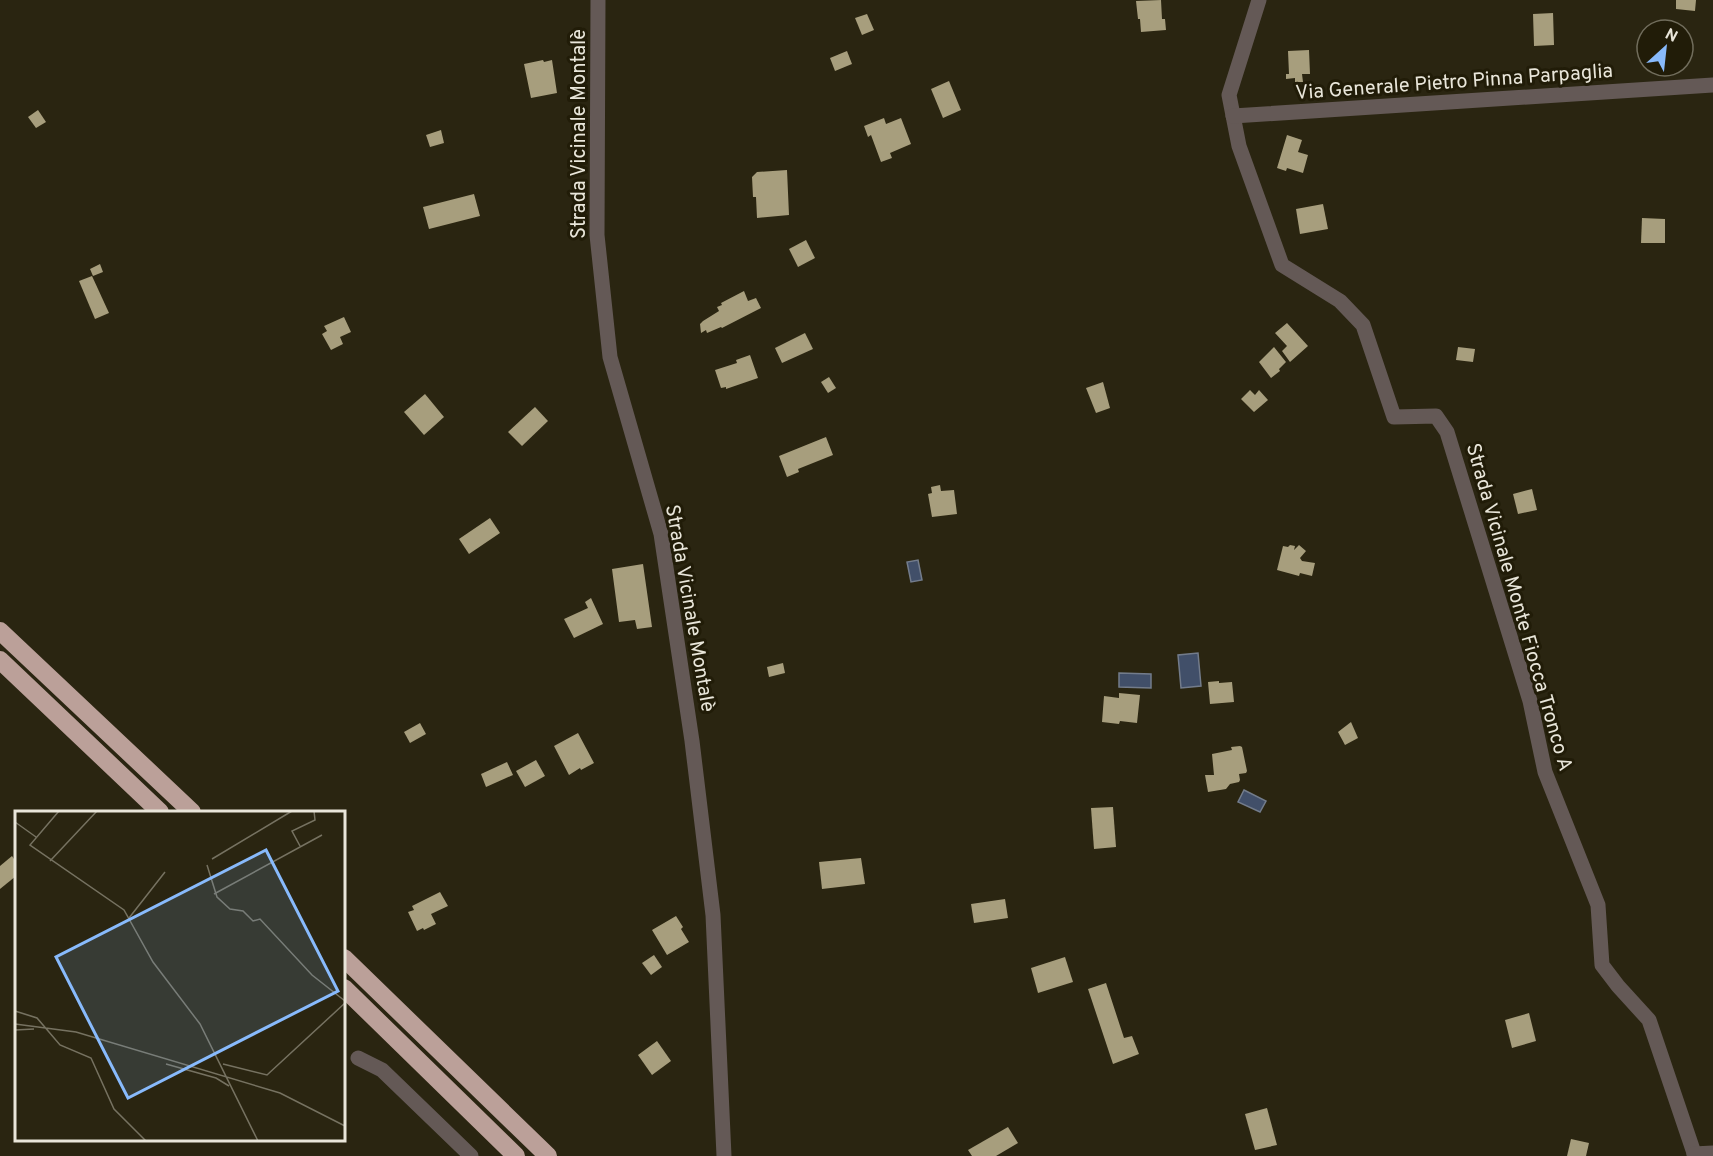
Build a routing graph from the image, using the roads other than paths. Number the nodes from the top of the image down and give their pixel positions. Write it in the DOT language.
graph roads {
  1 [pos="598,0"];
  2 [pos="1260,0"];
  3 [pos="1713,85"];
  4 [pos="1233,116"];
  5 [pos="0,631"];
  6 [pos="0,660"];
  7 [pos="158,811"];
  8 [pos="190,811"];
  9 [pos="345,959"];
  10 [pos="345,989"];
  11 [pos="358,1058"];
  12 [pos="1713,1153"];
  13 [pos="1695,1155"];
  14 [pos="471,1156"];
  15 [pos="516,1156"];
  16 [pos="548,1156"];
  17 [pos="724,1156"];
  1 -- 17 [label="street, Strada Vicinale Montalè"];
  2 -- 4 [label="street, Strada Vicinale Monte Fiocca Tronco A"];
  3 -- 4 [label="street, Via Generale Pietro Pinna Parpaglia"];
  4 -- 13 [label="street, Strada Vicinale Monte Fiocca Tronco A"];
  5 -- 8 [label="highway"];
  6 -- 7 [label="highway"];
  9 -- 16 [label="highway"];
  10 -- 15 [label="highway"];
  11 -- 14 [label="street"];
  12 -- 13 [label="street, Strada Vicinale Monte Fiocca Tronco A"];
}
